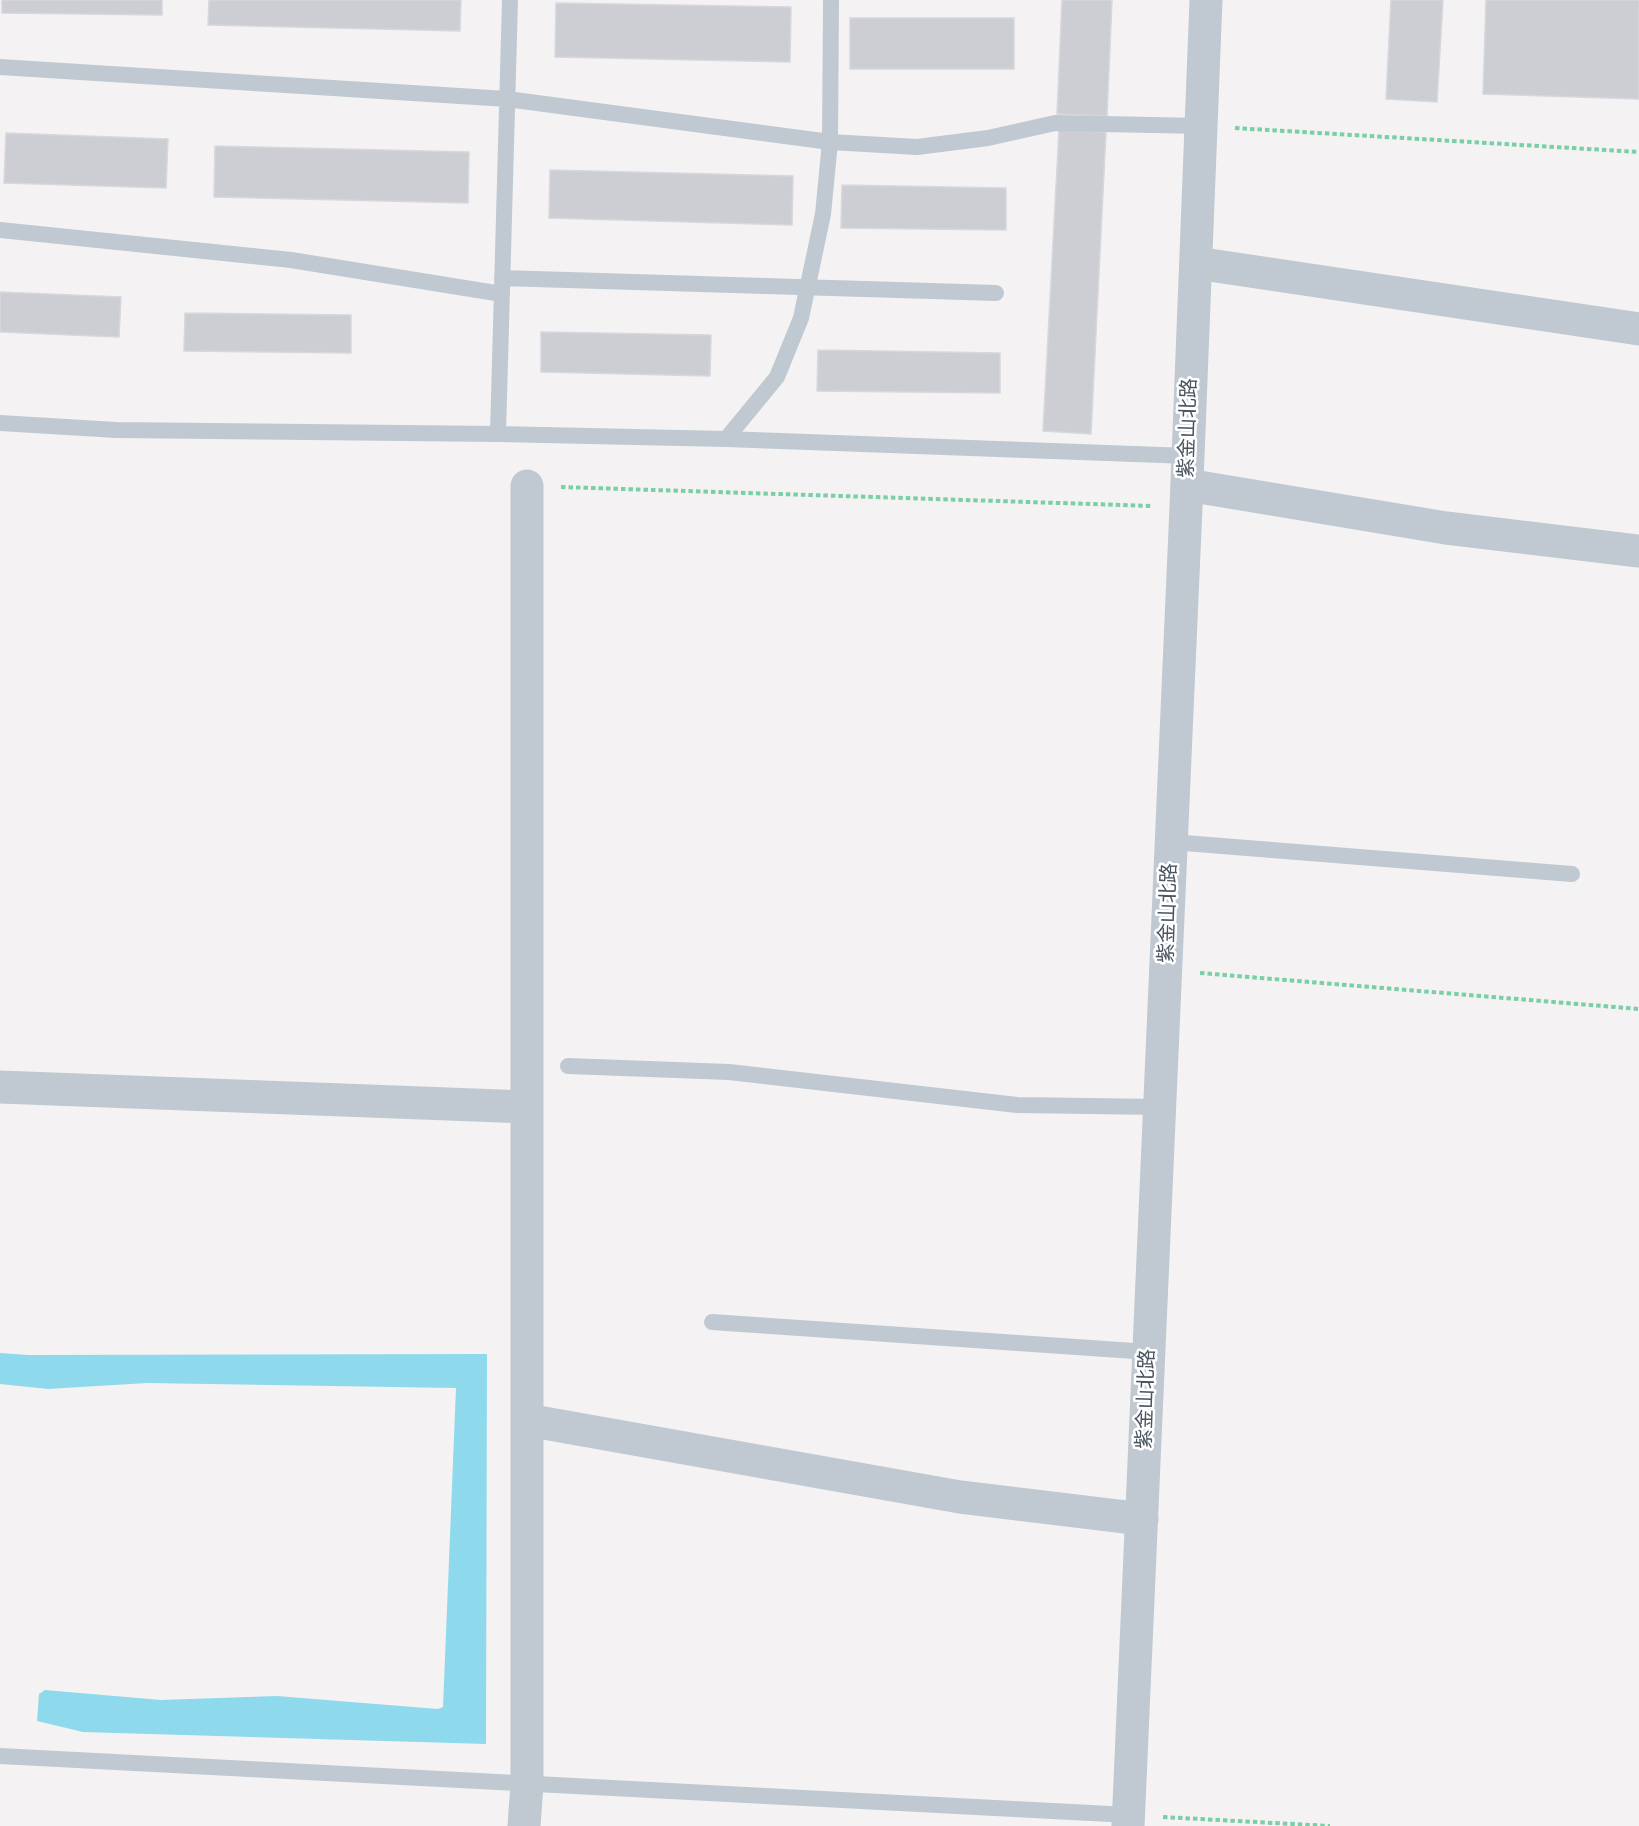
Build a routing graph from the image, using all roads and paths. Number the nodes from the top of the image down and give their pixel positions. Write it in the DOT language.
graph roads {
  1 [pos="510,0"];
  2 [pos="831,0"];
  3 [pos="1206,0"];
  4 [pos="0,67"];
  5 [pos="507,99"];
  6 [pos="1201,126"];
  7 [pos="830,142"];
  8 [pos="1639,152"];
  9 [pos="0,230"];
  10 [pos="1196,263"];
  11 [pos="502,286"];
  12 [pos="807,288"];
  13 [pos="996,293"];
  14 [pos="1639,329"];
  15 [pos="0,423"];
  16 [pos="498,434"];
  17 [pos="726,439"];
  18 [pos="1187,483"];
  19 [pos="527,486"];
  20 [pos="1639,551"];
  21 [pos="1172,842"];
  22 [pos="1572,874"];
  23 [pos="1166,970"];
  24 [pos="1639,1009"];
  25 [pos="568,1066"];
  26 [pos="0,1087"];
  27 [pos="527,1107"];
  28 [pos="1160,1107"];
  29 [pos="712,1322"];
  30 [pos="1149,1352"];
  31 [pos="527,1420"];
  32 [pos="1142,1519"];
  33 [pos="0,1756"];
  34 [pos="527,1784"];
  35 [pos="1129,1820"];
  36 [pos="525,1826"];
  37 [pos="1330,1826"];
  1 -- 5 [label="lane"];
  2 -- 7 [label="lane"];
  3 -- 6 [label="street, 紫金山北路"];
  4 -- 5 [label="lane"];
  5 -- 7 [label="lane"];
  5 -- 11 [label="lane"];
  6 -- 7 [label="lane"];
  6 -- 8 [label="path"];
  6 -- 10 [label="street, 紫金山北路"];
  7 -- 12 [label="lane"];
  9 -- 11 [label="lane"];
  10 -- 14 [label="street"];
  10 -- 18 [label="street, 紫金山北路"];
  11 -- 12 [label="lane"];
  11 -- 16 [label="lane"];
  12 -- 13 [label="lane"];
  12 -- 17 [label="lane"];
  15 -- 16 [label="lane"];
  16 -- 17 [label="lane"];
  17 -- 18 [label="lane"];
  18 -- 19 [label="path"];
  18 -- 20 [label="street"];
  18 -- 21 [label="street, 紫金山北路"];
  19 -- 27 [label="street"];
  21 -- 22 [label="lane"];
  21 -- 23 [label="street, 紫金山北路"];
  23 -- 24 [label="path"];
  23 -- 28 [label="street, 紫金山北路"];
  25 -- 28 [label="lane"];
  26 -- 27 [label="street"];
  27 -- 31 [label="street"];
  28 -- 30 [label="street, 紫金山北路"];
  29 -- 30 [label="lane"];
  30 -- 32 [label="street, 紫金山北路"];
  31 -- 32 [label="street"];
  31 -- 34 [label="street"];
  32 -- 35 [label="street, 紫金山北路"];
  33 -- 34 [label="lane"];
  34 -- 35 [label="lane"];
  34 -- 36 [label="street"];
  35 -- 37 [label="path"];
}
